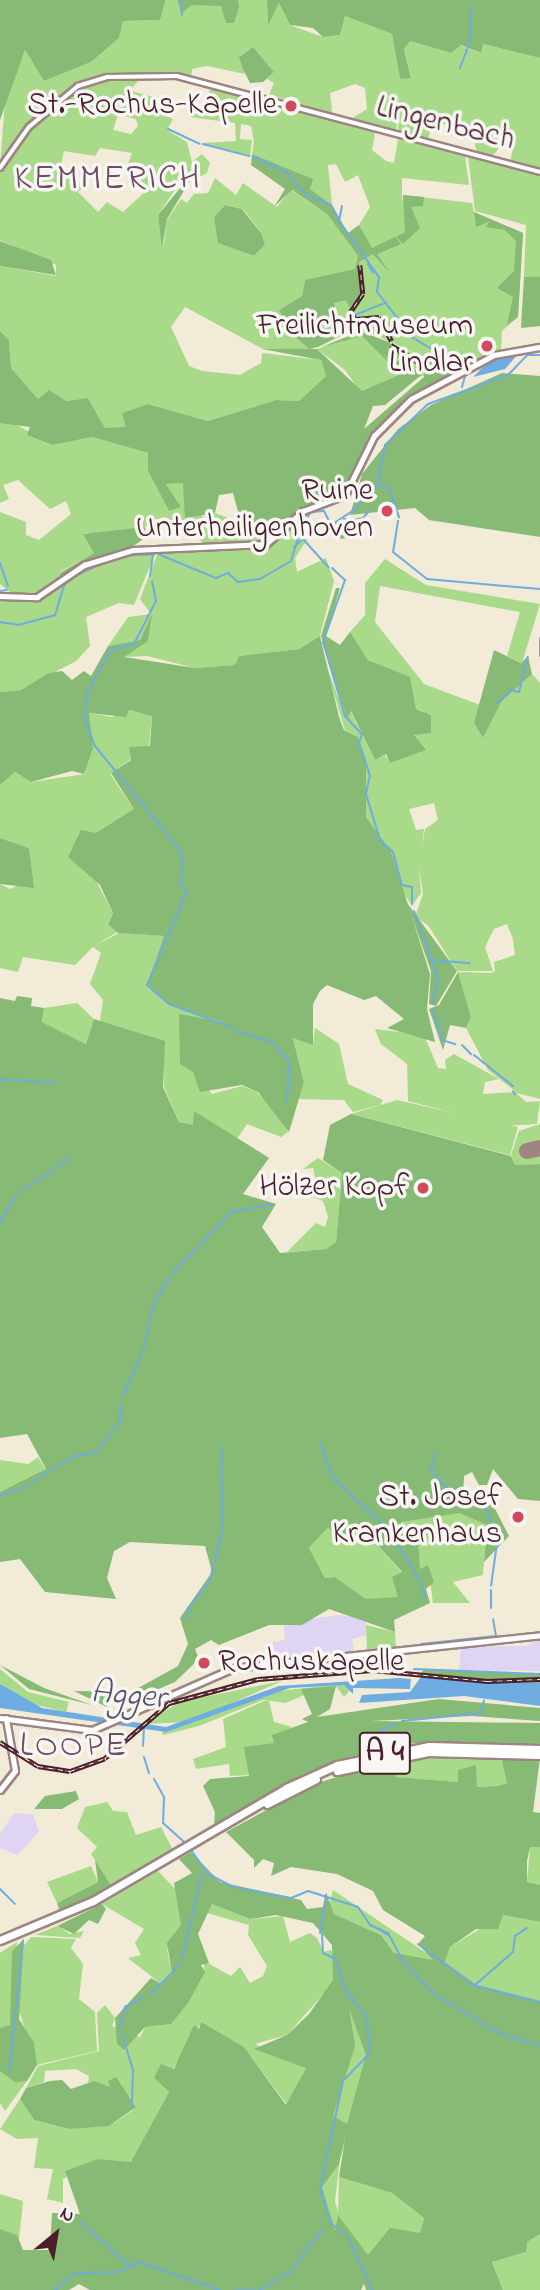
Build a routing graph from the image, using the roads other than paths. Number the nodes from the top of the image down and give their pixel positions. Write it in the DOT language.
graph roads {
  1 [pos="0,168"];
  2 [pos="540,172"];
  3 [pos="540,346"];
  4 [pos="0,596"];
  5 [pos="540,1636"];
  6 [pos="3,1718"];
  7 [pos="540,1749"];
  8 [pos="540,1755"];
  9 [pos="0,1790"];
  10 [pos="243,1815"];
  11 [pos="1,1942"];
  1 -- 2 [label="street, Lingenbach"];
  3 -- 4 [label="main road"];
  5 -- 6 [label="main road"];
  6 -- 9 [label="main road"];
  7 -- 10 [label="highway, A 4"];
  8 -- 10 [label="highway, A 4"];
  10 -- 11 [label="highway, A 4"];
}
